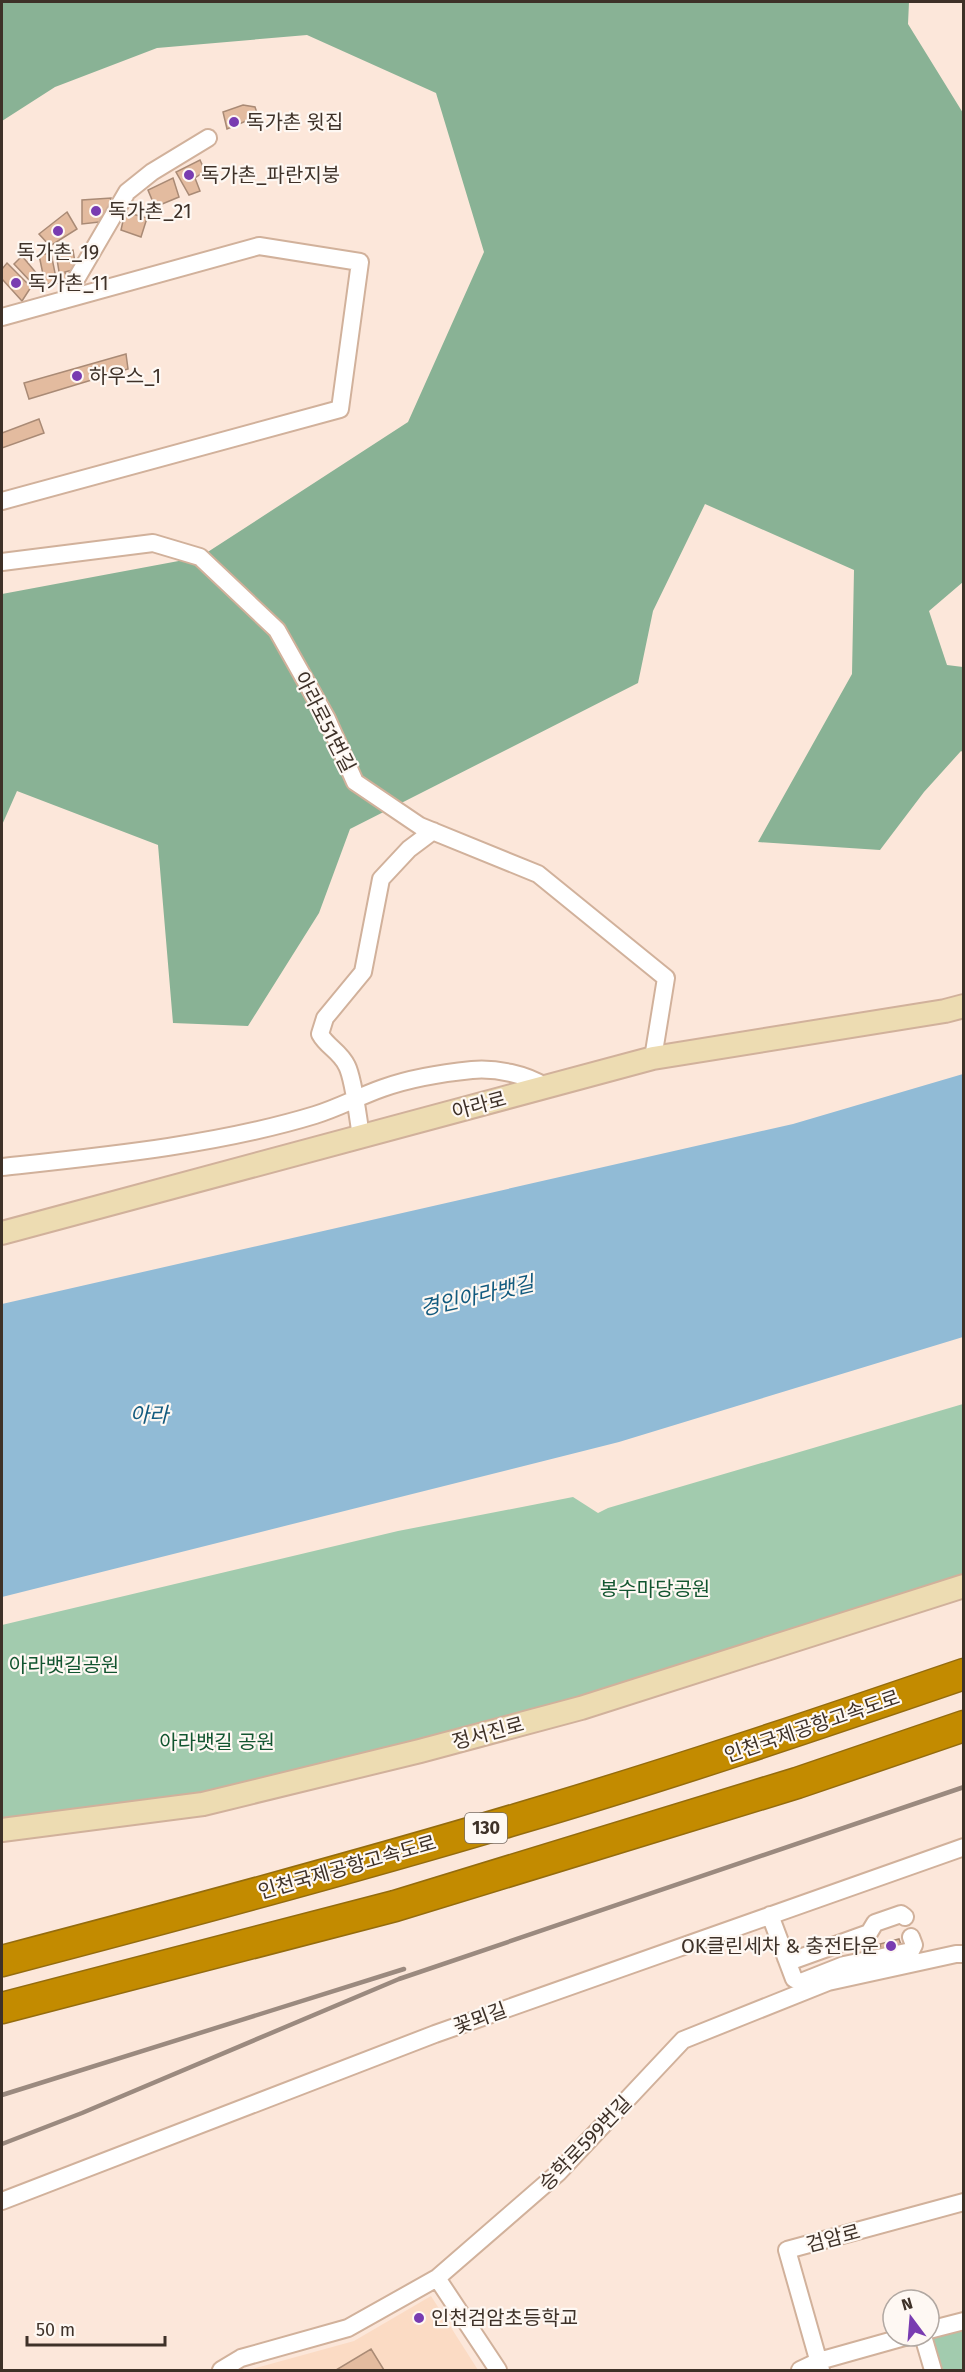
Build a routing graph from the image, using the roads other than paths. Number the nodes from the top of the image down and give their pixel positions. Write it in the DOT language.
graph roads {
  1 [pos="208,138"];
  2 [pos="64,300"];
  3 [pos="2,317"];
  4 [pos="2,501"];
  5 [pos="2,562"];
  6 [pos="433,831"];
  7 [pos="963,1006"];
  8 [pos="653,1058"];
  9 [pos="546,1087"];
  10 [pos="354,1100"];
  11 [pos="362,1136"];
  12 [pos="2,1167"];
  13 [pos="3,1228"];
  14 [pos="963,1586"];
  15 [pos="963,1674"];
  16 [pos="963,1726"];
  17 [pos="2,1830"];
  18 [pos="963,1846"];
  19 [pos="770,1915"];
  20 [pos="905,1917"];
  21 [pos="912,1937"];
  22 [pos="963,1954"];
  23 [pos="786,1958"];
  24 [pos="2,1960"];
  25 [pos="2,2008"];
  26 [pos="2,2201"];
  27 [pos="963,2202"];
  28 [pos="437,2278"];
  29 [pos="963,2321"];
  30 [pos="941,2327"];
  31 [pos="881,2345"];
  32 [pos="927,2348"];
  33 [pos="820,2366"];
  34 [pos="221,2370"];
  35 [pos="498,2370"];
  36 [pos="800,2370"];
  37 [pos="933,2370"];
  1 -- 2 [label="street"];
  2 -- 3 [label="street"];
  2 -- 4 [label="street"];
  5 -- 6 [label="street, 아라로51번길"];
  6 -- 8 [label="street, 아라로51번길"];
  6 -- 10 [label="street"];
  7 -- 8 [label="main road, 아라로"];
  8 -- 9 [label="main road, 아라로"];
  9 -- 10 [label="street"];
  9 -- 11 [label="main road, 아라로"];
  10 -- 11 [label="street"];
  10 -- 12 [label="street"];
  11 -- 13 [label="main road, 아라로"];
  14 -- 17 [label="main road, 정서진로"];
  15 -- 24 [label="highway, 인천국제공항고속도로 / 130"];
  16 -- 25 [label="highway, 130"];
  18 -- 19 [label="street, 꽃뫼길"];
  19 -- 23 [label="street"];
  19 -- 26 [label="street, 꽃뫼길"];
  20 -- 23 [label="street"];
  21 -- 23 [label="street"];
  22 -- 28 [label="street, 승학로599번길"];
  27 -- 33 [label="street, 검암로"];
  28 -- 34 [label="street, 승학로599번길"];
  28 -- 35 [label="street"];
  29 -- 30 [label="street"];
  31 -- 33 [label="street"];
  32 -- 37 [label="street"];
  33 -- 36 [label="street"];
}
